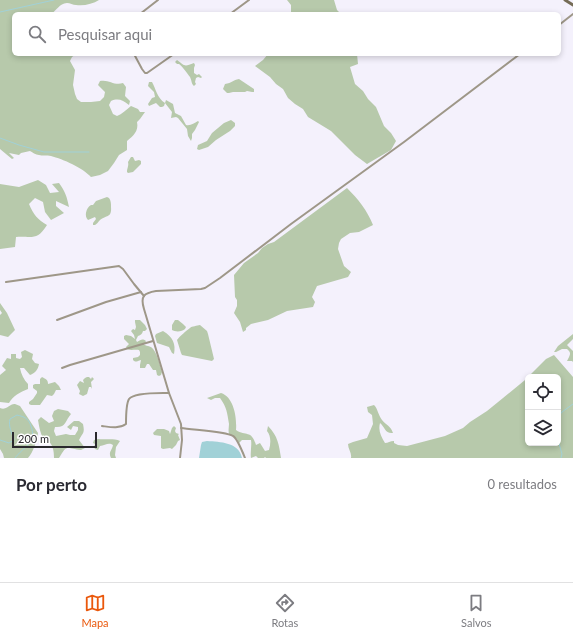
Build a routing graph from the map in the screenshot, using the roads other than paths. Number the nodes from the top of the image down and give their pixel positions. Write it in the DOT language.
graph roads {
  1 [pos="158,0"];
  2 [pos="249,0"];
  3 [pos="565,0"];
  4 [pos="573,5"];
  5 [pos="143,12"];
  6 [pos="233,12"];
  7 [pos="573,14"];
  8 [pos="561,23"];
  9 [pos="135,56"];
  10 [pos="171,56"];
  11 [pos="517,56"];
  12 [pos="6,282"];
  13 [pos="141,292"];
  14 [pos="144,296"];
  15 [pos="57,320"];
  16 [pos="153,341"];
  17 [pos="62,368"];
  18 [pos="169,393"];
  19 [pos="102,426"];
  20 [pos="181,428"];
  21 [pos="180,458"];
  22 [pos="245,458"];
  1 -- 5 [label="street"];
  2 -- 6 [label="street"];
  3 -- 4 [label="street"];
  7 -- 8 [label="street"];
  9 -- 10 [label="street"];
  11 -- 14 [label="street"];
  12 -- 13 [label="street"];
  13 -- 14 [label="street"];
  13 -- 15 [label="street"];
  14 -- 16 [label="street"];
  16 -- 17 [label="street"];
  16 -- 18 [label="street"];
  18 -- 19 [label="street"];
  18 -- 20 [label="street"];
  20 -- 21 [label="street"];
  20 -- 22 [label="street"];
}
